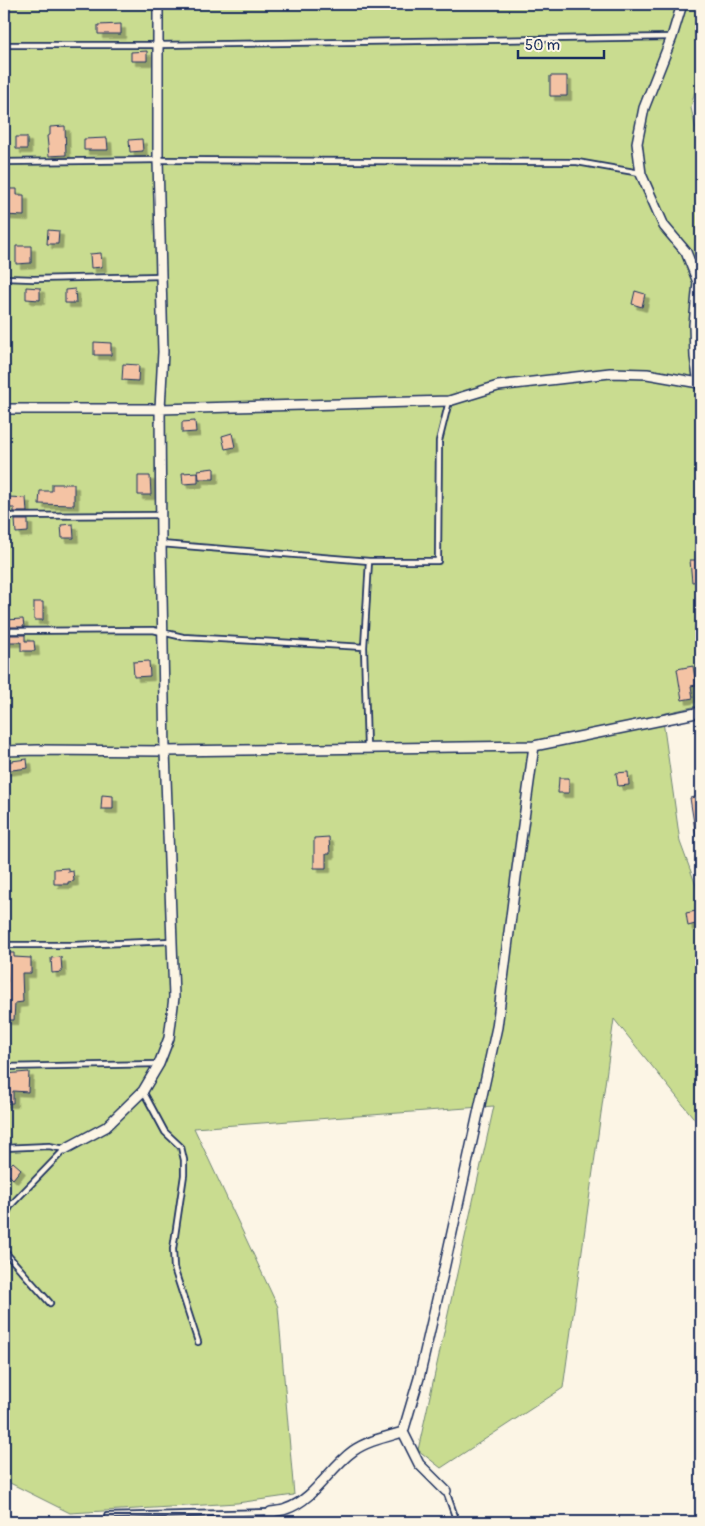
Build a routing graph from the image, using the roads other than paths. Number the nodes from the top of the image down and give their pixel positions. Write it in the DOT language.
graph roads {
  1 [pos="158,4"];
  2 [pos="682,4"];
  3 [pos="672,37"];
  4 [pos="4,45"];
  5 [pos="158,45"];
  6 [pos="158,160"];
  7 [pos="4,162"];
  8 [pos="641,174"];
  9 [pos="161,276"];
  10 [pos="4,278"];
  11 [pos="700,385"];
  12 [pos="449,401"];
  13 [pos="4,409"];
  14 [pos="160,409"];
  15 [pos="161,515"];
  16 [pos="4,516"];
  17 [pos="161,544"];
  18 [pos="369,561"];
  19 [pos="4,630"];
  20 [pos="163,632"];
  21 [pos="364,647"];
  22 [pos="701,712"];
  23 [pos="534,746"];
  24 [pos="367,747"];
  25 [pos="4,751"];
  26 [pos="165,751"];
  27 [pos="172,941"];
  28 [pos="4,945"];
  29 [pos="159,1064"];
  30 [pos="4,1067"];
  31 [pos="143,1092"];
  32 [pos="4,1148"];
  33 [pos="65,1149"];
  34 [pos="4,1218"];
  35 [pos="4,1249"];
  36 [pos="50,1303"];
  37 [pos="198,1342"];
  38 [pos="403,1432"];
  39 [pos="446,1491"];
  40 [pos="271,1512"];
  41 [pos="107,1516"];
  42 [pos="270,1522"];
  43 [pos="458,1522"];
  1 -- 5 [label="street"];
  2 -- 3 [label="street"];
  3 -- 5 [label="lane"];
  3 -- 8 [label="street"];
  4 -- 5 [label="lane"];
  5 -- 6 [label="street"];
  6 -- 7 [label="lane"];
  6 -- 8 [label="lane"];
  6 -- 9 [label="street"];
  8 -- 11 [label="street"];
  9 -- 10 [label="lane"];
  9 -- 14 [label="street"];
  11 -- 12 [label="street"];
  12 -- 14 [label="street"];
  12 -- 18 [label="lane"];
  13 -- 14 [label="street"];
  14 -- 15 [label="street"];
  15 -- 16 [label="lane"];
  15 -- 17 [label="street"];
  17 -- 18 [label="lane"];
  17 -- 20 [label="street"];
  18 -- 21 [label="lane"];
  19 -- 20 [label="lane"];
  20 -- 21 [label="lane"];
  20 -- 26 [label="street"];
  21 -- 24 [label="lane"];
  22 -- 23 [label="street"];
  23 -- 24 [label="street"];
  23 -- 38 [label="street"];
  24 -- 26 [label="street"];
  25 -- 26 [label="street"];
  26 -- 27 [label="street"];
  27 -- 28 [label="lane"];
  27 -- 29 [label="street"];
  29 -- 30 [label="lane"];
  29 -- 31 [label="street"];
  31 -- 33 [label="street"];
  31 -- 37 [label="lane"];
  32 -- 33 [label="lane"];
  33 -- 34 [label="lane"];
  35 -- 36 [label="lane"];
  38 -- 39 [label="street"];
  38 -- 40 [label="street"];
  39 -- 43 [label="lane"];
  40 -- 41 [label="lane"];
  40 -- 42 [label="street"];
}
